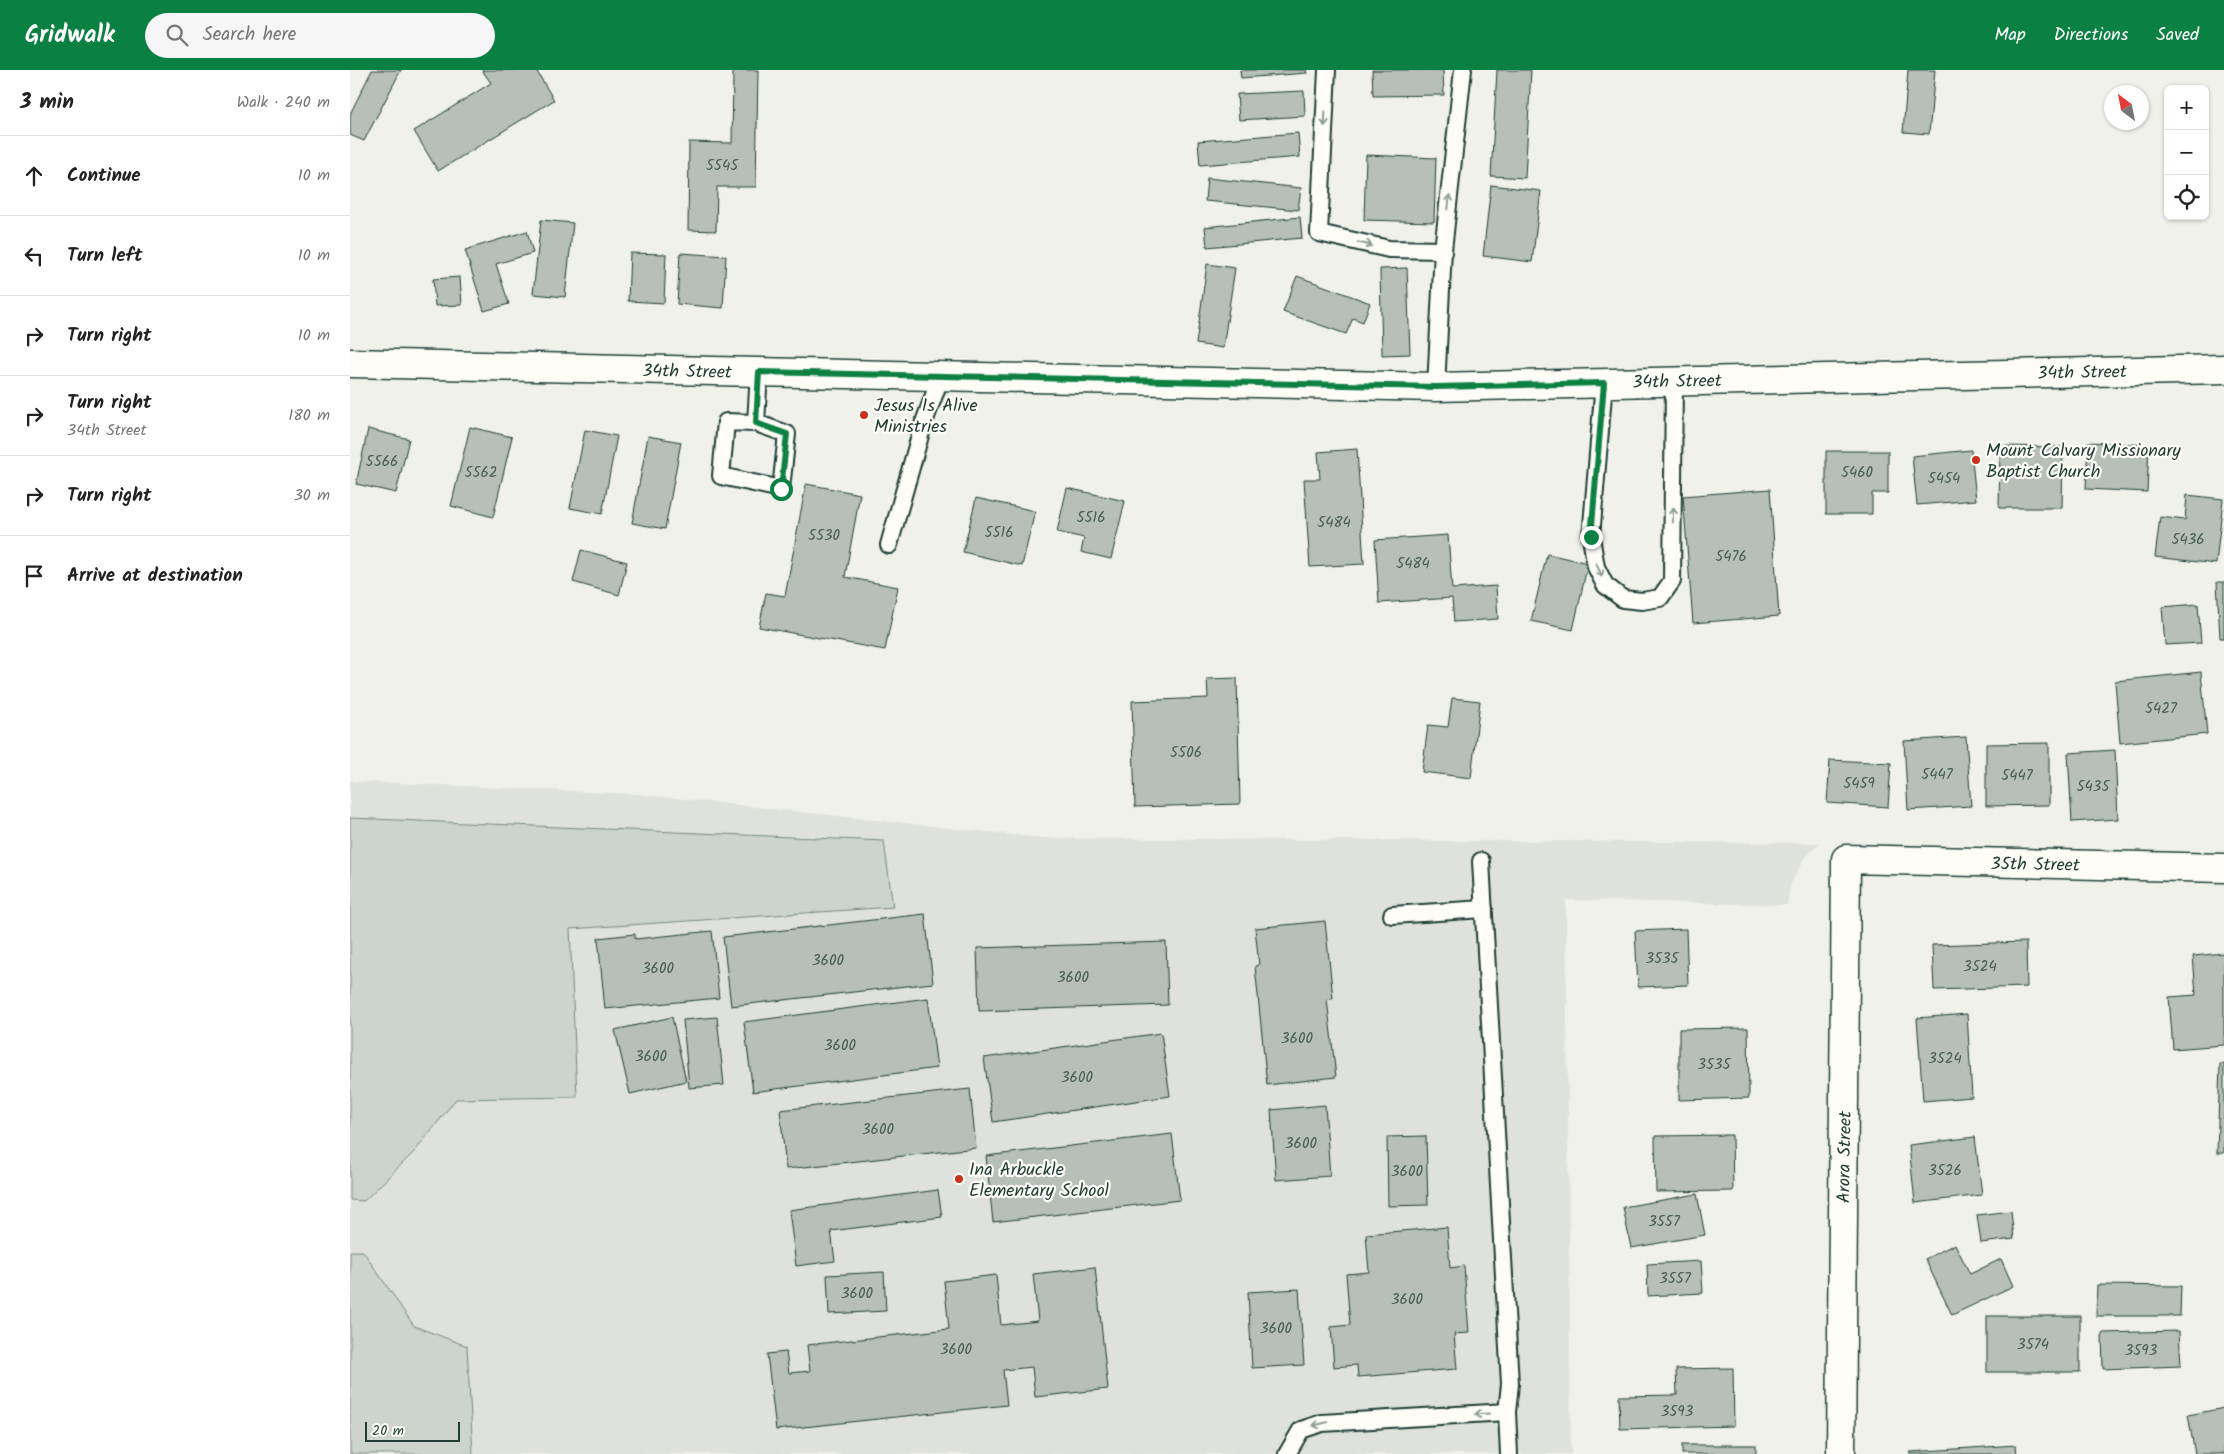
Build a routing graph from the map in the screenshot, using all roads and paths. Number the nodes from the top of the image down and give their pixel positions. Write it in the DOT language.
graph roads {
  1 [pos="1327,70"];
  2 [pos="1463,70"];
  3 [pos="1444,250"];
  4 [pos="350,363"];
  5 [pos="2224,369"];
  6 [pos="759,372"];
  7 [pos="941,376"];
  8 [pos="1674,382"];
  9 [pos="1604,383"];
  10 [pos="1436,387"];
  11 [pos="756,423"];
  12 [pos="889,544"];
  13 [pos="1846,859"];
  14 [pos="1481,861"];
  15 [pos="2224,868"];
  16 [pos="1484,910"];
  17 [pos="1392,915"];
  18 [pos="1507,1412"];
  19 [pos="1287,1454"];
  20 [pos="1509,1454"];
  21 [pos="1841,1454"];
  1 -- 3 [label="lane, one-way"];
  3 -- 2 [label="lane, one-way"];
  3 -- 10 [label="lane"];
  4 -- 6 [label="street, 34th Street"];
  5 -- 8 [label="street, 34th Street"];
  6 -- 7 [label="street, 34th Street"];
  6 -- 11 [label="lane"];
  7 -- 10 [label="street, 34th Street"];
  7 -- 12 [label="lane"];
  8 -- 9 [label="street, 34th Street"];
  9 -- 8 [label="lane, one-way"];
  9 -- 10 [label="street, 34th Street"];
  11 -- 11 [label="lane"];
  13 -- 15 [label="street, 35th Street"];
  13 -- 21 [label="street, Arora Street"];
  14 -- 16 [label="lane"];
  16 -- 17 [label="lane"];
  16 -- 18 [label="lane"];
  18 -- 19 [label="lane, one-way"];
  18 -- 20 [label="lane"];
}
